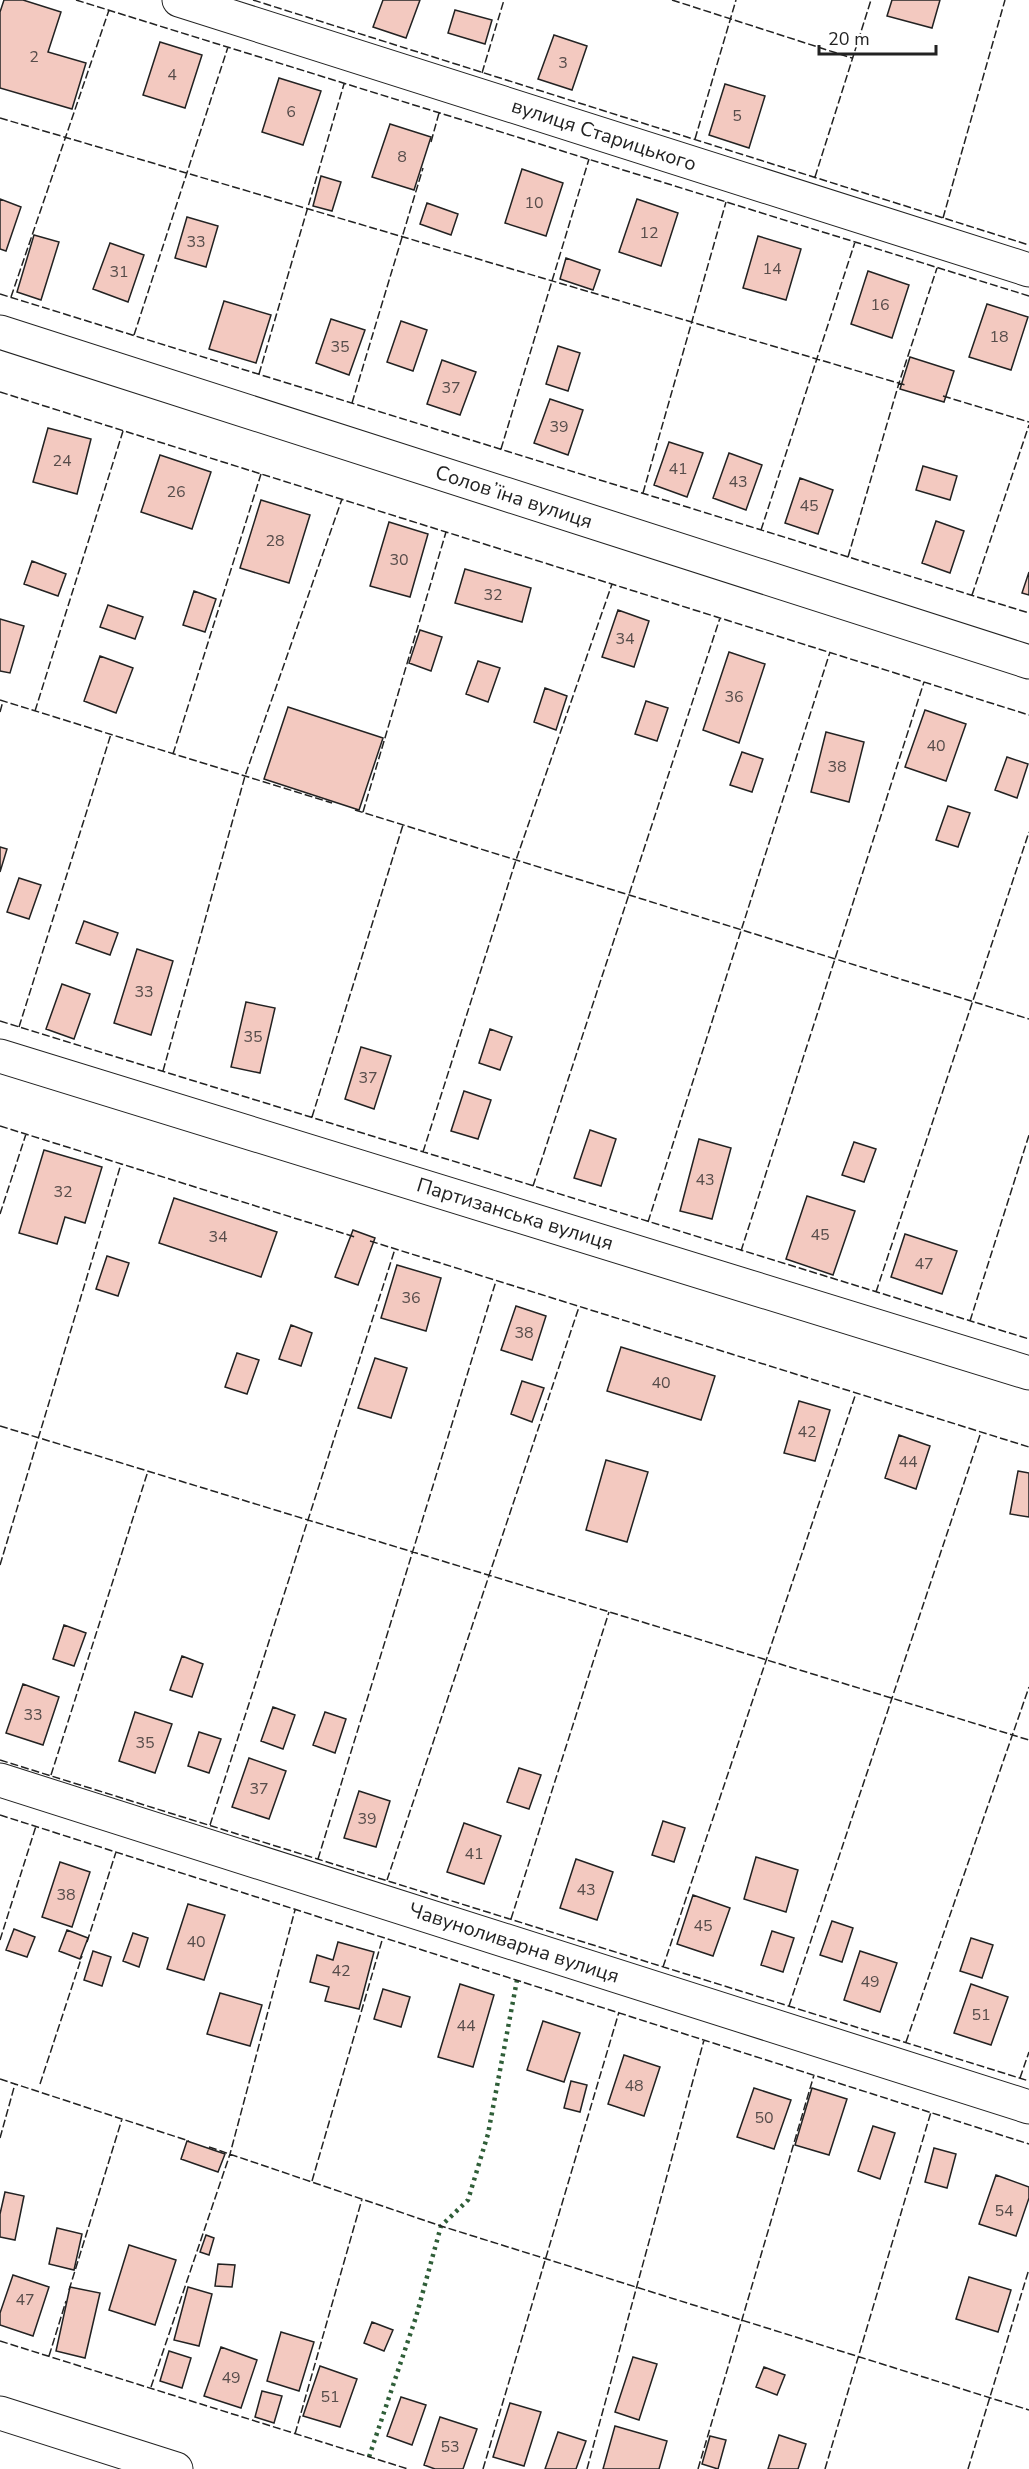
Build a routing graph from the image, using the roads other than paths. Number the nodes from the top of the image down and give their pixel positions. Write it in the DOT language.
graph roads {
  1 [pos="179,0"];
  2 [pos="1029,270"];
  3 [pos="0,332"];
  4 [pos="1029,662"];
  5 [pos="0,1056"];
  6 [pos="1029,1372"];
  7 [pos="0,1780"];
  8 [pos="1029,2107"];
  9 [pos="0,2413"];
  10 [pos="176,2469"];
  1 -- 2 [label="street, вулиця Старицького"];
  3 -- 4 [label="street, Соловʼїна вулиця"];
  5 -- 6 [label="street, Партизанська вулиця"];
  7 -- 8 [label="street, Чавуноливарна вулиця"];
  9 -- 10 [label="street"];
}
